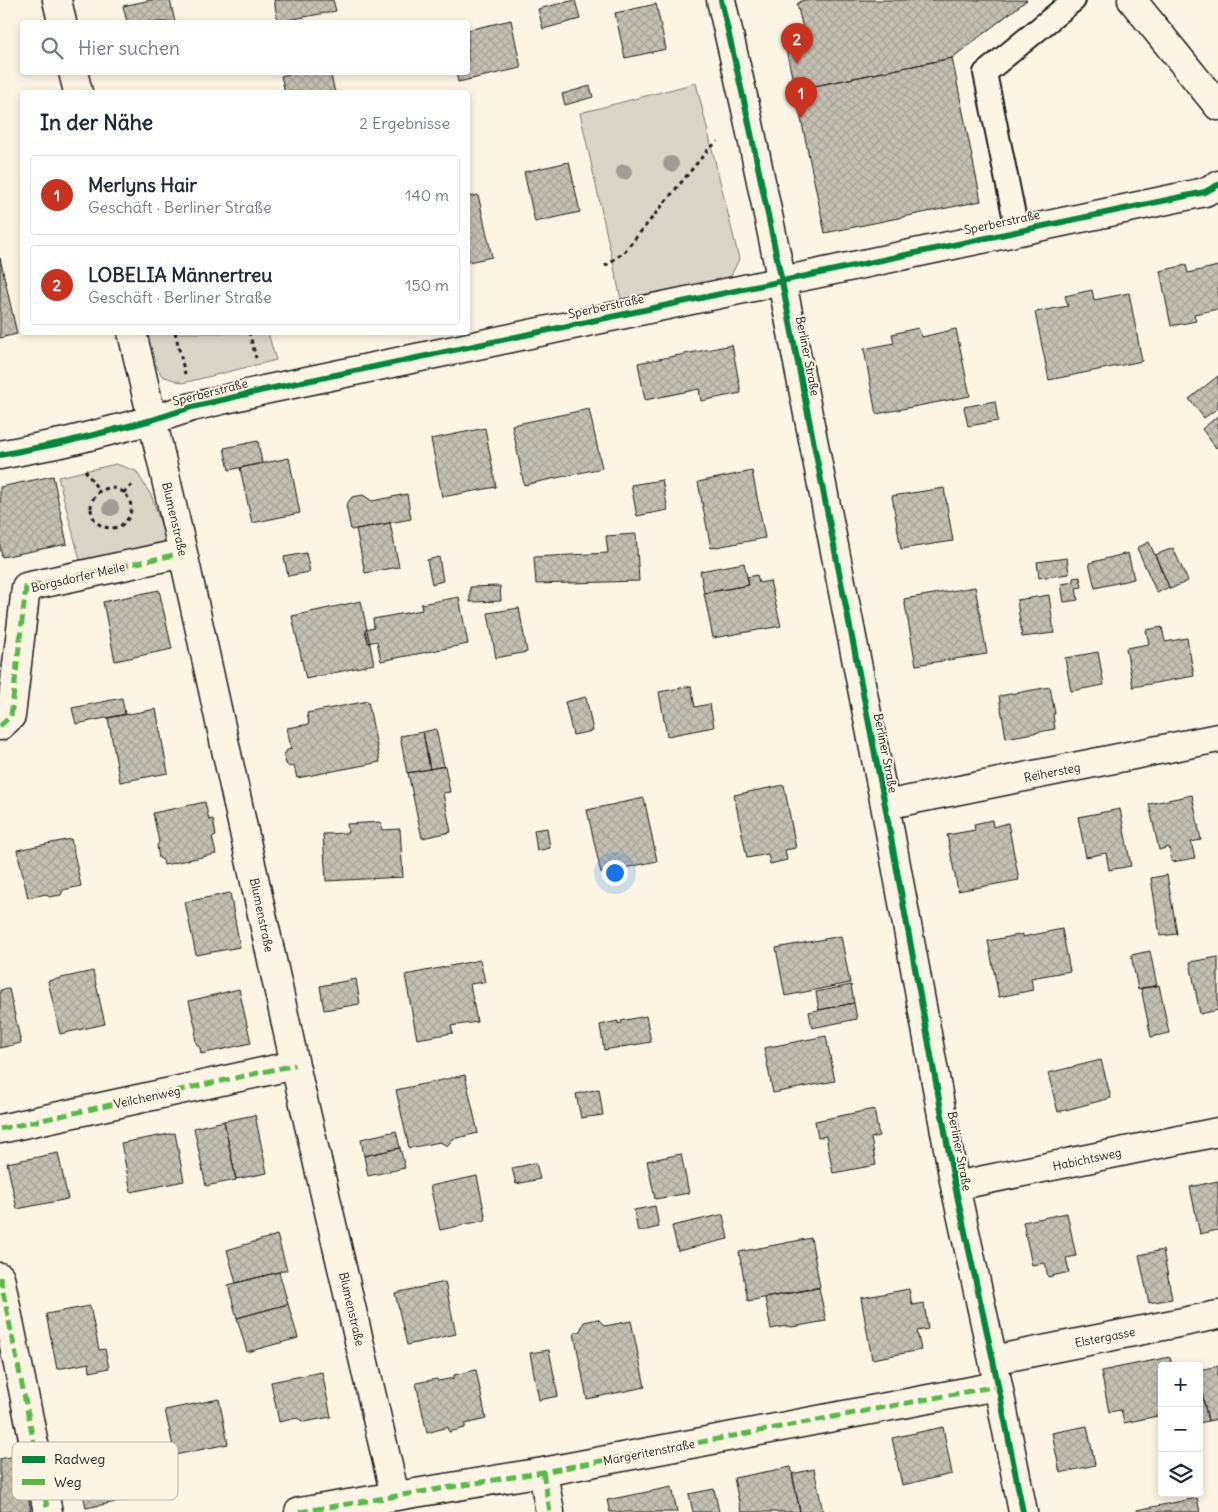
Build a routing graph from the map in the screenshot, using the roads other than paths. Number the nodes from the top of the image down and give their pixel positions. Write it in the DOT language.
graph roads {
  1 [pos="57,0"];
  2 [pos="721,0"];
  3 [pos="1074,0"];
  4 [pos="1132,0"];
  5 [pos="62,20"];
  6 [pos="74,75"];
  7 [pos="78,90"];
  8 [pos="1218,106"];
  9 [pos="1218,185"];
  10 [pos="1017,230"];
  11 [pos="782,282"];
  12 [pos="133,335"];
  13 [pos="152,420"];
  14 [pos="0,455"];
  15 [pos="183,553"];
  16 [pos="0,726"];
  17 [pos="1218,738"];
  18 [pos="885,805"];
  19 [pos="295,1065"];
  20 [pos="0,1129"];
  21 [pos="1218,1132"];
  22 [pos="955,1186"];
  23 [pos="0,1277"];
  24 [pos="1218,1315"];
  25 [pos="993,1360"];
  26 [pos="997,1386"];
  27 [pos="34,1442"];
  28 [pos="544,1472"];
  29 [pos="395,1496"];
  30 [pos="299,1512"];
  31 [pos="550,1512"];
  32 [pos="1023,1512"];
  1 -- 5 [label="street"];
  2 -- 11 [label="street, Berliner Straße"];
  3 -- 10 [label="lane"];
  4 -- 8 [label="street"];
  6 -- 7 [label="street"];
  9 -- 10 [label="street, Sperberstraße"];
  10 -- 11 [label="street, Sperberstraße"];
  11 -- 13 [label="street, Sperberstraße"];
  11 -- 18 [label="street, Berliner Straße"];
  12 -- 13 [label="street, Blumenstraße"];
  13 -- 14 [label="street, Sperberstraße"];
  13 -- 15 [label="street, Blumenstraße"];
  15 -- 16 [label="street, Borgsdorfer Meile"];
  15 -- 19 [label="street, Blumenstraße"];
  17 -- 18 [label="street, Reihersteg"];
  18 -- 22 [label="street, Berliner Straße"];
  19 -- 20 [label="street, Veilchenweg"];
  19 -- 29 [label="street, Blumenstraße"];
  21 -- 22 [label="street, Habichtsweg"];
  22 -- 25 [label="street, Berliner Straße"];
  23 -- 27 [label="street"];
  24 -- 25 [label="street, Elstergasse"];
  25 -- 26 [label="street, Berliner Straße"];
  26 -- 28 [label="street, Margeritenstraße"];
  26 -- 32 [label="street, Berliner Straße"];
  28 -- 29 [label="street, Margeritenstraße"];
  28 -- 31 [label="street"];
  29 -- 30 [label="street, Margeritenstraße"];
}
